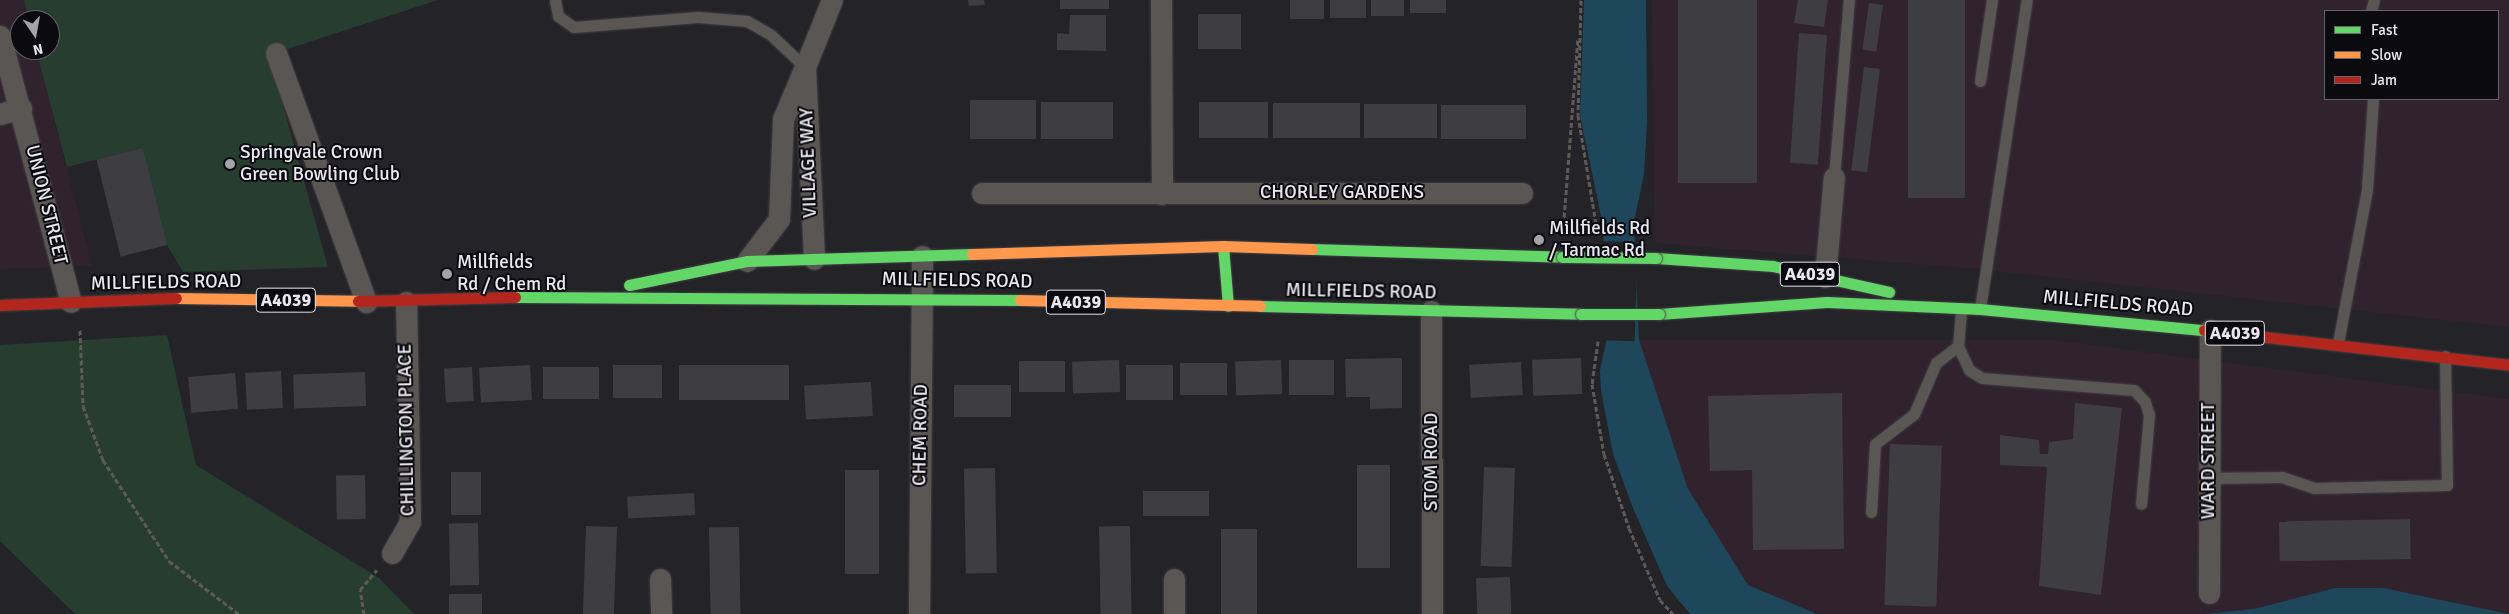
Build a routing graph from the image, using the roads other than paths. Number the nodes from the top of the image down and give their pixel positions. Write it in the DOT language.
graph roads {
  1 [pos="554,0"];
  2 [pos="832,0"];
  3 [pos="1161,0"];
  4 [pos="1849,0"];
  5 [pos="1992,0"];
  6 [pos="2027,0"];
  7 [pos="0,36"];
  8 [pos="276,53"];
  9 [pos="805,67"];
  10 [pos="1980,81"];
  11 [pos="2373,100"];
  12 [pos="21,108"];
  13 [pos="0,114"];
  14 [pos="1834,177"];
  15 [pos="982,193"];
  16 [pos="1522,193"];
  17 [pos="1162,194"];
  18 [pos="1223,246"];
  19 [pos="922,256"];
  20 [pos="814,260"];
  21 [pos="747,262"];
  22 [pos="1825,277"];
  23 [pos="572,297"];
  24 [pos="922,297"];
  25 [pos="76,302"];
  26 [pos="366,302"];
  27 [pos="406,302"];
  28 [pos="1827,302"];
  29 [pos="0,306"];
  30 [pos="1228,306"];
  31 [pos="1961,308"];
  32 [pos="1980,309"];
  33 [pos="1431,311"];
  34 [pos="2210,330"];
  35 [pos="2338,343"];
  36 [pos="1958,346"];
  37 [pos="2445,356"];
  38 [pos="2509,365"];
  39 [pos="2209,478"];
  40 [pos="2141,504"];
  41 [pos="1870,512"];
  42 [pos="392,553"];
  43 [pos="660,579"];
  44 [pos="1174,579"];
  45 [pos="2209,593"];
  46 [pos="661,614"];
  47 [pos="920,614"];
  48 [pos="1174,614"];
  49 [pos="1432,614"];
  1 -- 9 [label="lane"];
  2 -- 9 [label="street, VILLAGE WAY"];
  3 -- 17 [label="street"];
  4 -- 14 [label="lane"];
  5 -- 10 [label="lane"];
  6 -- 32 [label="lane"];
  7 -- 12 [label="street, UNION STREET"];
  8 -- 26 [label="street"];
  9 -- 20 [label="street, VILLAGE WAY"];
  9 -- 21 [label="street, VILLAGE WAY"];
  11 -- 35 [label="lane"];
  12 -- 13 [label="street"];
  12 -- 25 [label="street, UNION STREET"];
  14 -- 22 [label="street"];
  15 -- 17 [label="street, CHORLEY GARDENS"];
  16 -- 17 [label="street, CHORLEY GARDENS"];
  18 -- 19 [label="main road, MILLFIELDS ROAD / A4039"];
  18 -- 22 [label="main road, MILLFIELDS ROAD / A4039, bridge"];
  18 -- 30 [label="main road"];
  19 -- 20 [label="main road, MILLFIELDS ROAD / A4039"];
  19 -- 24 [label="street, CHEM ROAD"];
  20 -- 21 [label="main road, MILLFIELDS ROAD / A4039"];
  21 -- 23 [label="main road, MILLFIELDS ROAD / A4039"];
  22 -- 28 [label="main road"];
  22 -- 31 [label="main road, MILLFIELDS ROAD / A4039"];
  23 -- 24 [label="main road, MILLFIELDS ROAD / A4039"];
  23 -- 27 [label="main road, MILLFIELDS ROAD / A4039"];
  24 -- 30 [label="main road, MILLFIELDS ROAD / A4039"];
  24 -- 47 [label="street, CHEM ROAD"];
  25 -- 26 [label="main road, MILLFIELDS ROAD / A4039"];
  25 -- 29 [label="main road, MILLFIELDS ROAD / A4039"];
  26 -- 27 [label="main road, MILLFIELDS ROAD / A4039"];
  27 -- 42 [label="street, CHILLINGTON PLACE"];
  28 -- 31 [label="main road, MILLFIELDS ROAD / A4039"];
  28 -- 33 [label="main road, MILLFIELDS ROAD / A4039, bridge"];
  30 -- 33 [label="main road, MILLFIELDS ROAD / A4039"];
  31 -- 32 [label="main road, MILLFIELDS ROAD / A4039"];
  31 -- 36 [label="lane"];
  32 -- 34 [label="main road, MILLFIELDS ROAD / A4039"];
  33 -- 49 [label="street, STOM ROAD"];
  34 -- 35 [label="main road, MILLFIELDS ROAD / A4039"];
  34 -- 39 [label="street, WARD STREET"];
  35 -- 37 [label="main road, MILLFIELDS ROAD / A4039"];
  36 -- 40 [label="lane"];
  36 -- 41 [label="lane"];
  37 -- 38 [label="main road, MILLFIELDS ROAD / A4039"];
  37 -- 39 [label="lane"];
  39 -- 45 [label="street, WARD STREET"];
  43 -- 46 [label="street"];
  44 -- 48 [label="street"];
}
